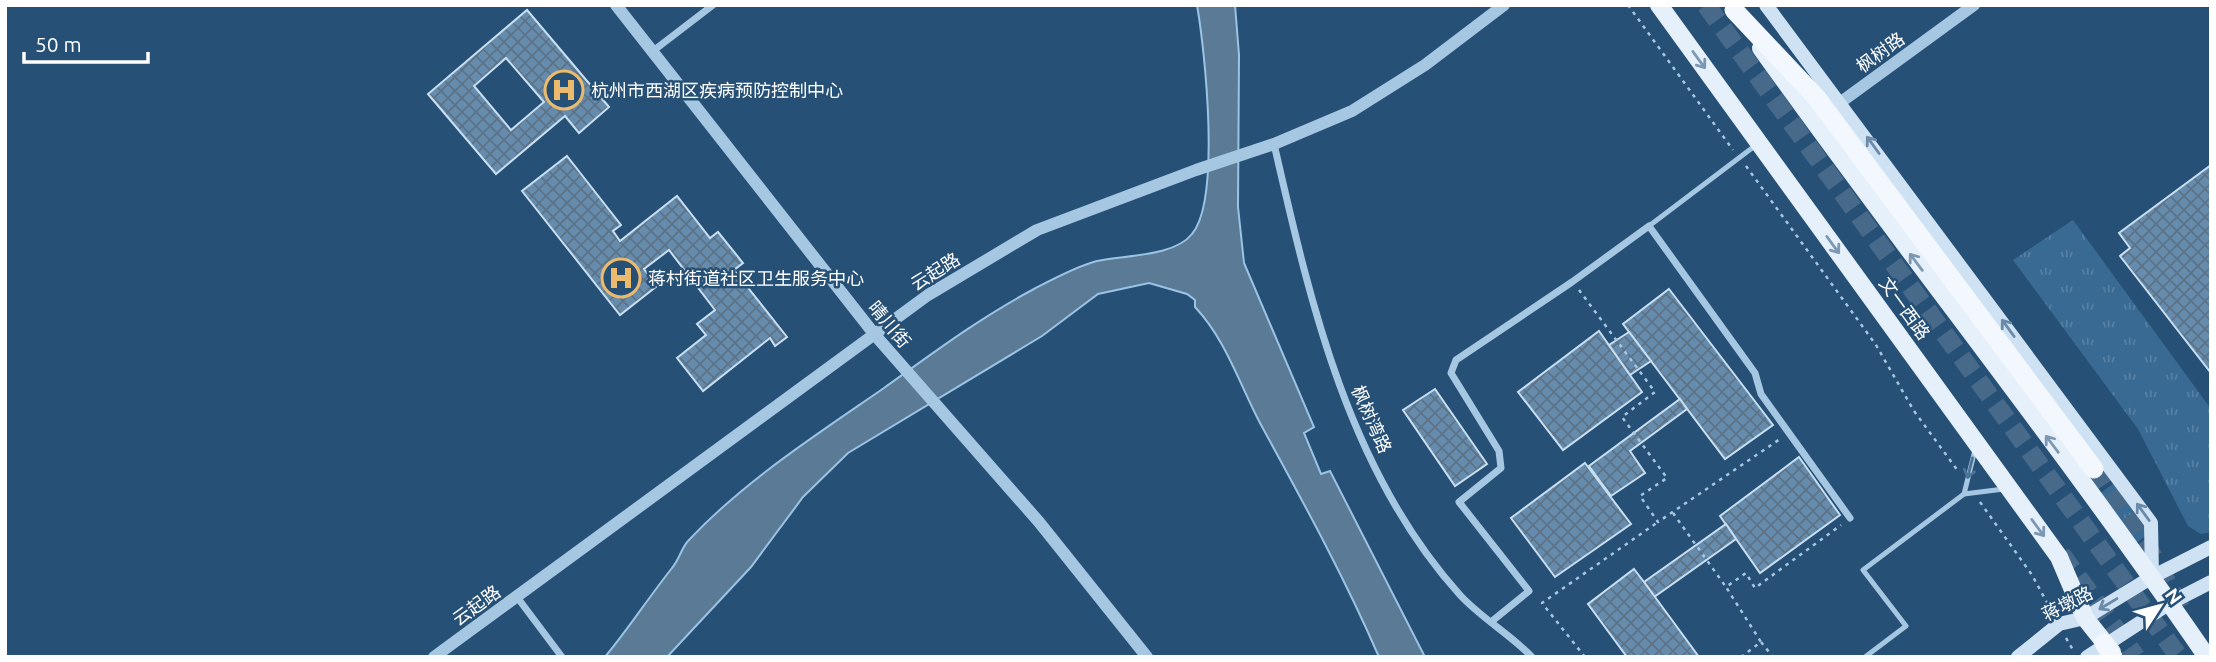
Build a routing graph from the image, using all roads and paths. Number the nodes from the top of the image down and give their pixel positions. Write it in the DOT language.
graph roads {
  1 [pos="616,5"];
  2 [pos="713,5"];
  3 [pos="1504,5"];
  4 [pos="1629,5"];
  5 [pos="1659,5"];
  6 [pos="1766,5"];
  7 [pos="1974,5"];
  8 [pos="1732,8"];
  9 [pos="653,51"];
  10 [pos="1841,102"];
  11 [pos="1759,143"];
  12 [pos="1274,144"];
  13 [pos="1739,158"];
  14 [pos="1649,226"];
  15 [pos="1572,282"];
  16 [pos="875,335"];
  17 [pos="1789,433"];
  18 [pos="1977,443"];
  19 [pos="2094,469"];
  20 [pos="1966,483"];
  21 [pos="2010,488"];
  22 [pos="1973,493"];
  23 [pos="1964,494"];
  24 [pos="1672,512"];
  25 [pos="1850,519"];
  26 [pos="1658,522"];
  27 [pos="2211,547"];
  28 [pos="2152,577"];
  29 [pos="2211,582"];
  30 [pos="1726,587"];
  31 [pos="517,597"];
  32 [pos="2170,603"];
  33 [pos="2085,618"];
  34 [pos="1491,622"];
  35 [pos="2059,624"];
  36 [pos="1761,642"];
  37 [pos="2110,653"];
  38 [pos="1145,656"];
  39 [pos="435,657"];
  40 [pos="562,657"];
  41 [pos="1532,657"];
  42 [pos="1585,657"];
  43 [pos="1741,657"];
  44 [pos="1773,657"];
  45 [pos="1865,657"];
  46 [pos="2018,657"];
  47 [pos="2077,657"];
  48 [pos="2087,657"];
  49 [pos="2207,657"];
  1 -- 9 [label="street, 晴川街"];
  2 -- 9 [label="street"];
  3 -- 12 [label="street, 云起路"];
  4 -- 13 [label="path"];
  5 -- 11 [label="main road, 文一西路, one-way"];
  6 -- 10 [label="main road"];
  7 -- 10 [label="street, 枫树路"];
  8 -- 19 [label="highway"];
  28 -- 8 [label="main road, 文一西路, one-way"];
  9 -- 16 [label="street, 晴川街"];
  28 -- 10 [label="main road, one-way"];
  11 -- 13 [label="lane"];
  11 -- 18 [label="main road, 文一西路, one-way"];
  12 -- 16 [label="street, 云起路"];
  12 -- 34 [label="street, 枫树湾路"];
  13 -- 14 [label="lane"];
  13 -- 20 [label="path"];
  14 -- 15 [label="street"];
  14 -- 17 [label="street"];
  15 -- 26 [label="path"];
  15 -- 34 [label="street"];
  16 -- 31 [label="street, 云起路"];
  16 -- 38 [label="street, 晴川街"];
  17 -- 24 [label="path"];
  17 -- 25 [label="street"];
  18 -- 20 [label="lane, one-way"];
  18 -- 21 [label="main road, 文一西路"];
  20 -- 23 [label="lane"];
  21 -- 22 [label="lane"];
  21 -- 33 [label="main road, 文一西路, one-way"];
  22 -- 23 [label="lane"];
  22 -- 35 [label="path"];
  23 -- 45 [label="lane"];
  24 -- 26 [label="path"];
  24 -- 30 [label="path"];
  25 -- 30 [label="path"];
  26 -- 42 [label="path"];
  27 -- 28 [label="main road, 蒋墩路"];
  28 -- 32 [label="main road, 文一西路"];
  28 -- 33 [label="main road, 蒋墩路, one-way"];
  29 -- 32 [label="main road"];
  30 -- 36 [label="path"];
  31 -- 39 [label="street, 云起路"];
  31 -- 40 [label="street"];
  32 -- 37 [label="main road"];
  32 -- 49 [label="main road, 文一西路"];
  33 -- 35 [label="main road, 蒋墩路"];
  33 -- 37 [label="main road, 文一西路"];
  34 -- 41 [label="street, 枫树湾路"];
  35 -- 46 [label="main road, 蒋墩路"];
  35 -- 47 [label="path"];
  36 -- 43 [label="path"];
  36 -- 44 [label="path"];
  37 -- 48 [label="main road"];
}
